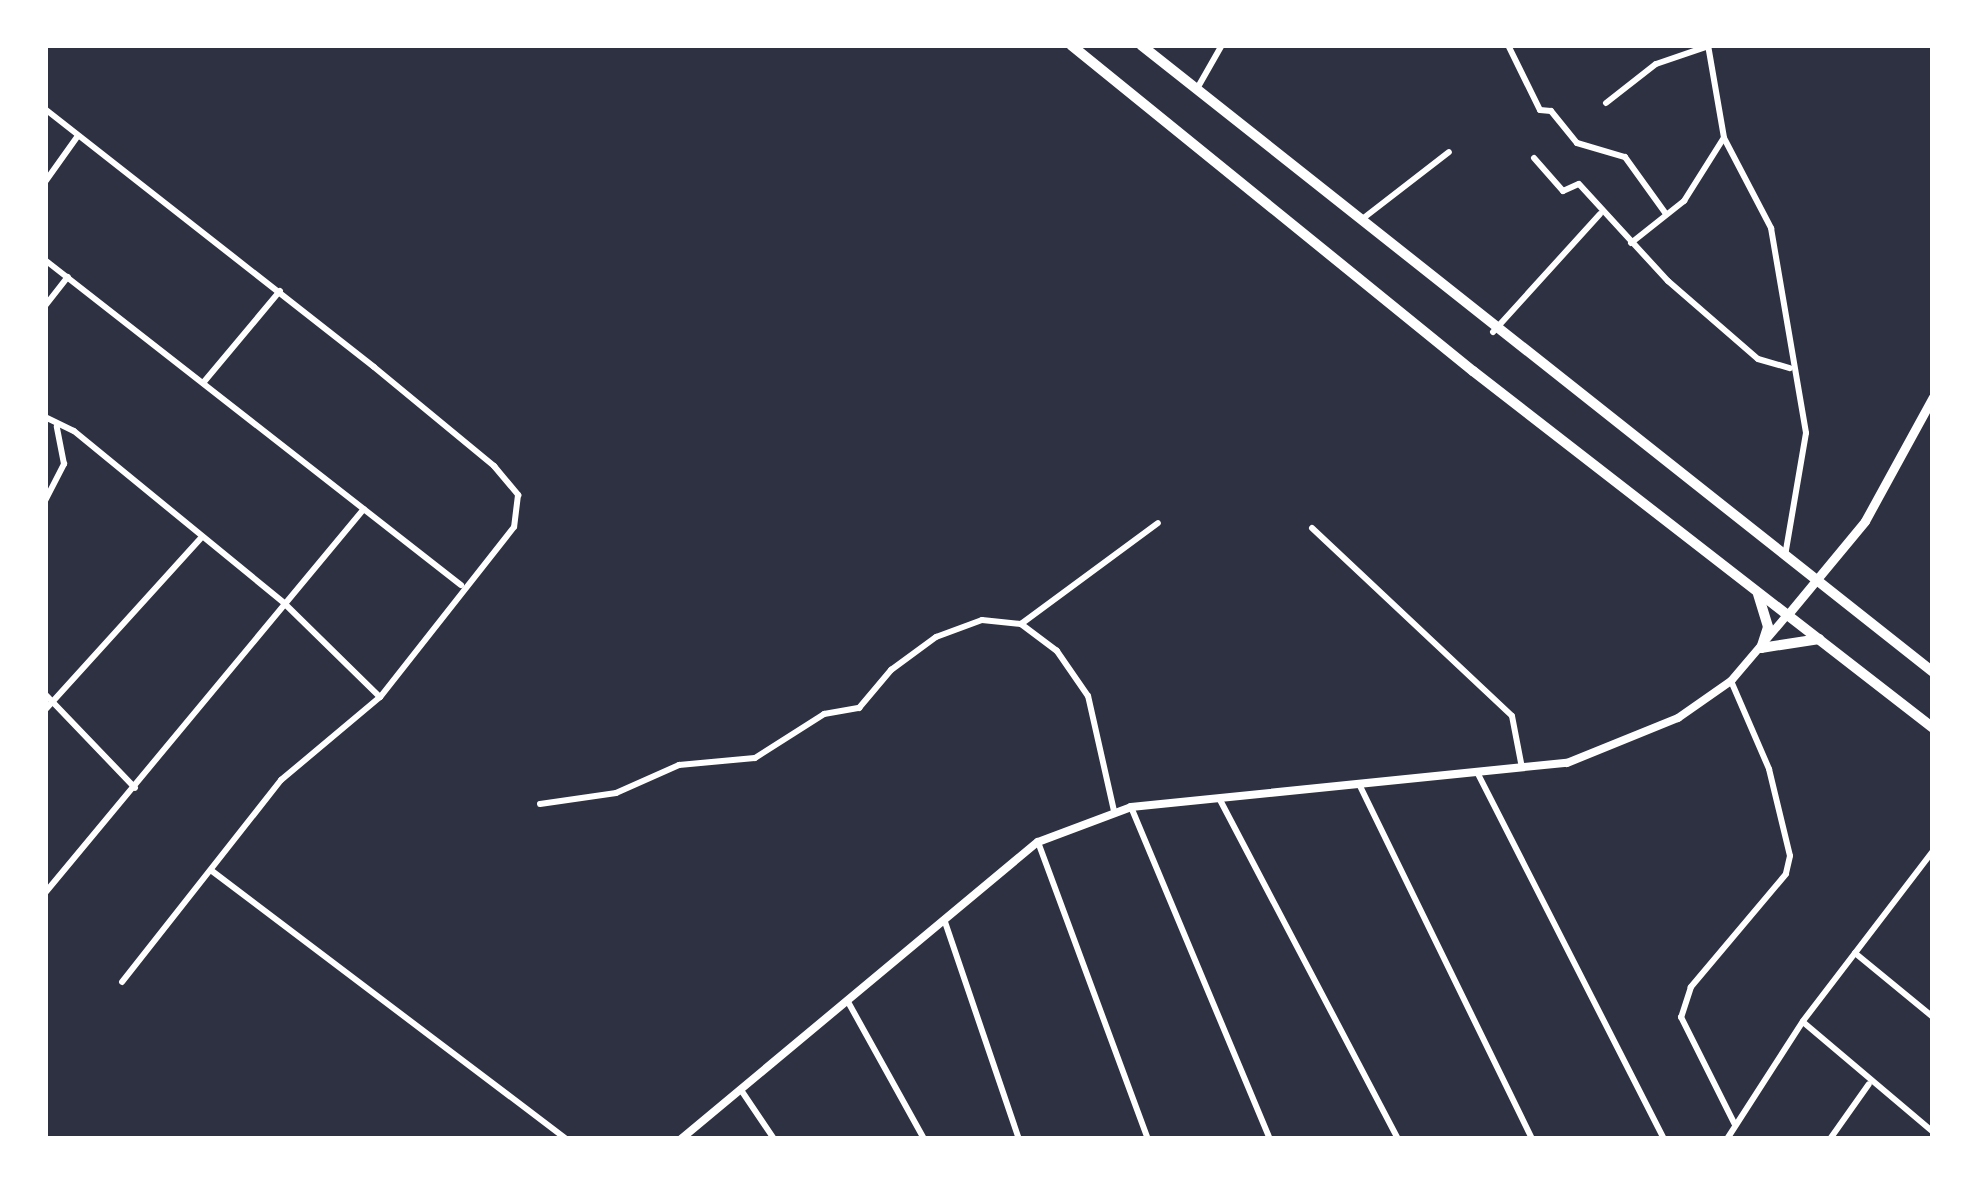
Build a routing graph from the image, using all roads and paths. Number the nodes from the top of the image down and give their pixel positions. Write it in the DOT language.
graph roads {
  1 [pos="1071,45"];
  2 [pos="1141,45"];
  3 [pos="1222,45"];
  4 [pos="1508,45"];
  5 [pos="1708,45"];
  6 [pos="1196,90"];
  7 [pos="1606,103"];
  8 [pos="45,109"];
  9 [pos="77,137"];
  10 [pos="1724,138"];
  11 [pos="1449,152"];
  12 [pos="1534,158"];
  13 [pos="45,182"];
  14 [pos="1601,214"];
  15 [pos="1666,214"];
  16 [pos="1358,223"];
  17 [pos="1631,243"];
  18 [pos="45,260"];
  19 [pos="68,277"];
  20 [pos="280,291"];
  21 [pos="45,306"];
  22 [pos="1493,332"];
  23 [pos="1790,368"];
  24 [pos="202,383"];
  25 [pos="1933,397"];
  26 [pos="45,417"];
  27 [pos="56,424"];
  28 [pos="45,501"];
  29 [pos="364,509"];
  30 [pos="1158,524"];
  31 [pos="1312,528"];
  32 [pos="200,538"];
  33 [pos="1785,556"];
  34 [pos="1820,580"];
  35 [pos="461,585"];
  36 [pos="1758,592"];
  37 [pos="285,604"];
  38 [pos="1790,613"];
  39 [pos="1021,624"];
  40 [pos="1820,639"];
  41 [pos="1761,648"];
  42 [pos="1933,672"];
  43 [pos="1731,682"];
  44 [pos="45,694"];
  45 [pos="380,697"];
  46 [pos="54,699"];
  47 [pos="45,710"];
  48 [pos="1933,728"];
  49 [pos="1522,768"];
  50 [pos="1477,772"];
  51 [pos="1359,784"];
  52 [pos="136,788"];
  53 [pos="1217,795"];
  54 [pos="540,804"];
  55 [pos="1131,807"];
  56 [pos="1114,811"];
  57 [pos="1039,842"];
  58 [pos="1933,851"];
  59 [pos="212,871"];
  60 [pos="45,893"];
  61 [pos="944,919"];
  62 [pos="1855,953"];
  63 [pos="122,982"];
  64 [pos="847,1000"];
  65 [pos="1933,1017"];
  66 [pos="1803,1021"];
  67 [pos="1869,1084"];
  68 [pos="741,1090"];
  69 [pos="1734,1123"];
  70 [pos="1933,1132"];
  71 [pos="684,1138"];
  72 [pos="566,1139"];
  73 [pos="774,1139"];
  74 [pos="924,1139"];
  75 [pos="1019,1139"];
  76 [pos="1148,1139"];
  77 [pos="1270,1139"];
  78 [pos="1398,1139"];
  79 [pos="1532,1139"];
  80 [pos="1664,1139"];
  81 [pos="1727,1139"];
  82 [pos="1830,1139"];
  1 -- 36 [label="highway"];
  2 -- 6 [label="highway"];
  3 -- 6 [label="street"];
  4 -- 15 [label="street"];
  5 -- 7 [label="street"];
  5 -- 10 [label="street"];
  6 -- 16 [label="highway"];
  8 -- 9 [label="street"];
  9 -- 13 [label="street"];
  9 -- 20 [label="street"];
  10 -- 15 [label="street"];
  10 -- 23 [label="street"];
  11 -- 16 [label="street"];
  12 -- 14 [label="street"];
  14 -- 17 [label="street"];
  14 -- 22 [label="street"];
  15 -- 17 [label="street"];
  16 -- 22 [label="highway"];
  17 -- 23 [label="street"];
  18 -- 19 [label="street"];
  19 -- 21 [label="street"];
  19 -- 24 [label="street"];
  20 -- 24 [label="street"];
  20 -- 35 [label="street"];
  22 -- 33 [label="highway"];
  23 -- 33 [label="street"];
  24 -- 29 [label="street"];
  25 -- 34 [label="main road"];
  26 -- 27 [label="street"];
  27 -- 28 [label="street"];
  27 -- 32 [label="street"];
  29 -- 35 [label="street"];
  29 -- 37 [label="street"];
  30 -- 39 [label="street"];
  31 -- 49 [label="street"];
  32 -- 37 [label="street"];
  32 -- 46 [label="street"];
  33 -- 34 [label="highway"];
  34 -- 38 [label="main road"];
  34 -- 42 [label="highway"];
  35 -- 45 [label="street"];
  36 -- 38 [label="highway"];
  36 -- 41 [label="highway"];
  37 -- 45 [label="street"];
  37 -- 52 [label="street"];
  38 -- 40 [label="highway"];
  38 -- 41 [label="street"];
  39 -- 54 [label="street"];
  39 -- 56 [label="street"];
  40 -- 41 [label="highway"];
  40 -- 48 [label="highway"];
  41 -- 43 [label="street"];
  43 -- 49 [label="street"];
  43 -- 69 [label="street"];
  44 -- 46 [label="street"];
  45 -- 59 [label="street"];
  46 -- 47 [label="street"];
  46 -- 52 [label="street"];
  49 -- 50 [label="street"];
  50 -- 51 [label="street"];
  50 -- 80 [label="street"];
  51 -- 53 [label="street"];
  51 -- 79 [label="street"];
  52 -- 60 [label="street"];
  53 -- 55 [label="street"];
  53 -- 78 [label="street"];
  55 -- 56 [label="street"];
  55 -- 77 [label="street"];
  56 -- 57 [label="street"];
  57 -- 61 [label="street"];
  57 -- 76 [label="street"];
  58 -- 62 [label="street"];
  59 -- 63 [label="street"];
  59 -- 72 [label="street"];
  61 -- 64 [label="street"];
  61 -- 75 [label="street"];
  62 -- 65 [label="street"];
  62 -- 66 [label="street"];
  64 -- 68 [label="street"];
  64 -- 74 [label="street"];
  66 -- 67 [label="street"];
  66 -- 69 [label="street"];
  67 -- 70 [label="street"];
  67 -- 82 [label="street"];
  68 -- 71 [label="street"];
  68 -- 73 [label="street"];
  69 -- 81 [label="street"];
}
